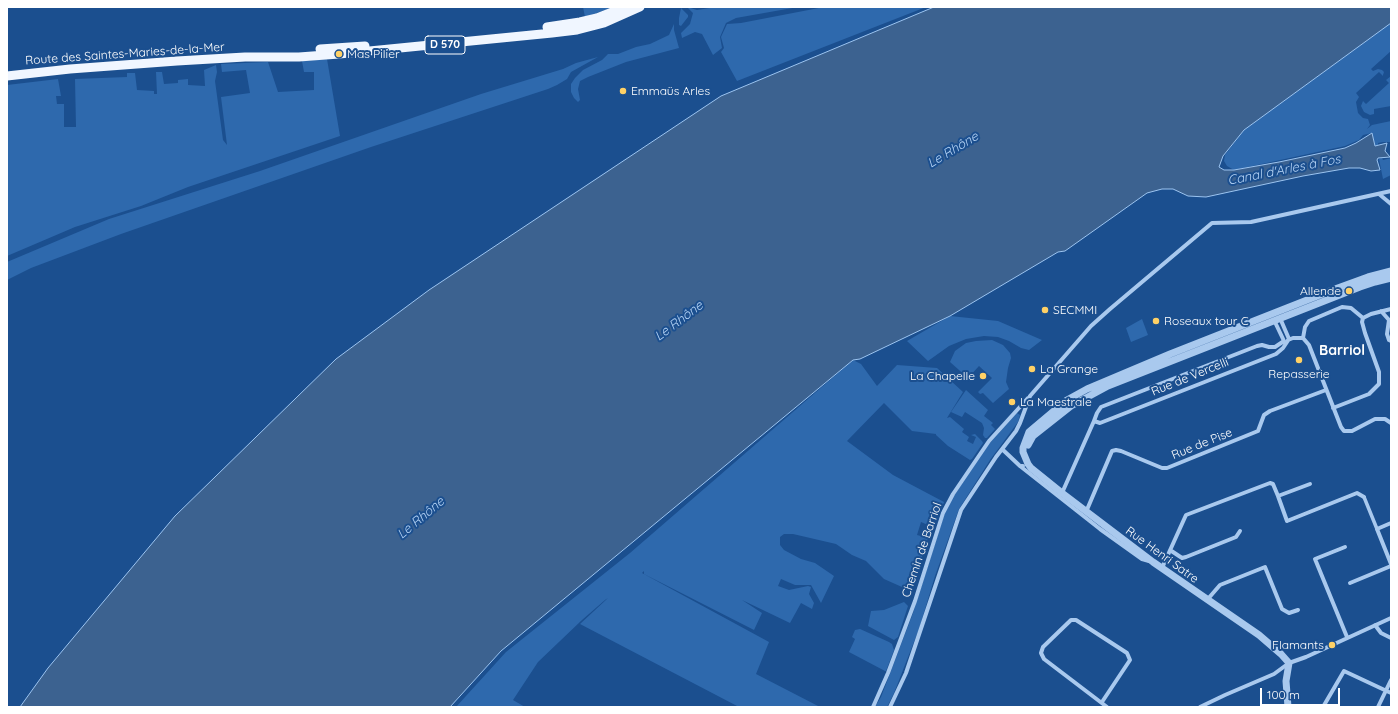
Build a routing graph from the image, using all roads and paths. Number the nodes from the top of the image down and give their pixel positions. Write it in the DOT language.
graph roads {
  1 [pos="625,7"];
  2 [pos="640,7"];
  3 [pos="245,57"];
  4 [pos="7,76"];
  5 [pos="1391,191"];
  6 [pos="1378,194"];
  7 [pos="1391,204"];
  8 [pos="1391,271"];
  9 [pos="1391,278"];
  10 [pos="1391,308"];
  11 [pos="1381,311"];
  12 [pos="1276,316"];
  13 [pos="1363,318"];
  14 [pos="1303,338"];
  15 [pos="1289,339"];
  16 [pos="1284,341"];
  17 [pos="1391,341"];
  18 [pos="1326,390"];
  19 [pos="1030,396"];
  20 [pos="1019,407"];
  21 [pos="1333,408"];
  22 [pos="1018,414"];
  23 [pos="1094,421"];
  24 [pos="1391,423"];
  25 [pos="1002,449"];
  26 [pos="1025,463"];
  27 [pos="1310,484"];
  28 [pos="1062,493"];
  29 [pos="1278,496"];
  30 [pos="1364,497"];
  31 [pos="1086,512"];
  32 [pos="1391,523"];
  33 [pos="1377,529"];
  34 [pos="1240,531"];
  35 [pos="1345,547"];
  36 [pos="1170,550"];
  37 [pos="1153,562"];
  38 [pos="1391,565"];
  39 [pos="1162,568"];
  40 [pos="1350,583"];
  41 [pos="1207,600"];
  42 [pos="1298,610"];
  43 [pos="1391,618"];
  44 [pos="1375,625"];
  45 [pos="1347,637"];
  46 [pos="1391,638"];
  47 [pos="1289,663"];
  48 [pos="1276,673"];
  49 [pos="1287,677"];
  50 [pos="1391,680"];
  51 [pos="1386,690"];
  52 [pos="1391,693"];
  53 [pos="1102,702"];
  54 [pos="873,707"];
  55 [pos="890,707"];
  56 [pos="1107,707"];
  57 [pos="1200,707"];
  58 [pos="1288,707"];
  59 [pos="1323,707"];
  60 [pos="1378,707"];
  1 -- 3 [label="main road, Route des Saintes-Maries-de-la-Mer / D 570"];
  2 -- 3 [label="main road, Route des Saintes-Maries-de-la-Mer / D 570"];
  3 -- 4 [label="main road, Route des Saintes-Maries-de-la-Mer / D 570"];
  5 -- 6 [label="street, Chemin de Barriol"];
  6 -- 7 [label="street"];
  6 -- 19 [label="street, Chemin de Barriol"];
  8 -- 12 [label="street"];
  9 -- 12 [label="street"];
  10 -- 11 [label="street"];
  11 -- 13 [label="street"];
  11 -- 17 [label="street"];
  12 -- 15 [label="street"];
  12 -- 16 [label="street"];
  12 -- 26 [label="street"];
  13 -- 14 [label="street"];
  13 -- 21 [label="street"];
  14 -- 15 [label="street, Rue de Vercelli"];
  14 -- 18 [label="street"];
  15 -- 16 [label="street, Rue de Vercelli"];
  15 -- 23 [label="street, Rue de Vercelli"];
  16 -- 23 [label="street, Rue de Vercelli"];
  18 -- 21 [label="street"];
  18 -- 31 [label="street, Rue de Pise"];
  19 -- 20 [label="street, Chemin de Barriol"];
  19 -- 25 [label="street"];
  20 -- 22 [label="street"];
  20 -- 54 [label="street, Chemin de Barriol"];
  21 -- 24 [label="street"];
  23 -- 28 [label="street, Rue de Vercelli"];
  25 -- 26 [label="street"];
  25 -- 55 [label="street"];
  26 -- 28 [label="street, Rue Henri Satre"];
  26 -- 37 [label="street"];
  27 -- 29 [label="street"];
  28 -- 31 [label="street, Rue Henri Satre"];
  29 -- 30 [label="street"];
  29 -- 36 [label="street"];
  30 -- 33 [label="street"];
  31 -- 37 [label="street, Rue Henri Satre"];
  32 -- 33 [label="street"];
  33 -- 38 [label="street"];
  34 -- 36 [label="street"];
  35 -- 45 [label="street"];
  36 -- 39 [label="street"];
  37 -- 39 [label="street, Rue Henri Satre"];
  38 -- 40 [label="street"];
  39 -- 41 [label="street, Rue Henri Satre"];
  41 -- 42 [label="street"];
  41 -- 47 [label="street, Rue Henri Satre"];
  43 -- 44 [label="street"];
  44 -- 45 [label="street"];
  44 -- 46 [label="street"];
  45 -- 47 [label="street"];
  47 -- 48 [label="street"];
  47 -- 49 [label="street"];
  48 -- 49 [label="street"];
  48 -- 57 [label="street"];
  49 -- 58 [label="street"];
  50 -- 51 [label="street"];
  51 -- 52 [label="street"];
  51 -- 59 [label="street"];
  51 -- 60 [label="street"];
  53 -- 53 [label="street"];
  53 -- 56 [label="street"];
}
